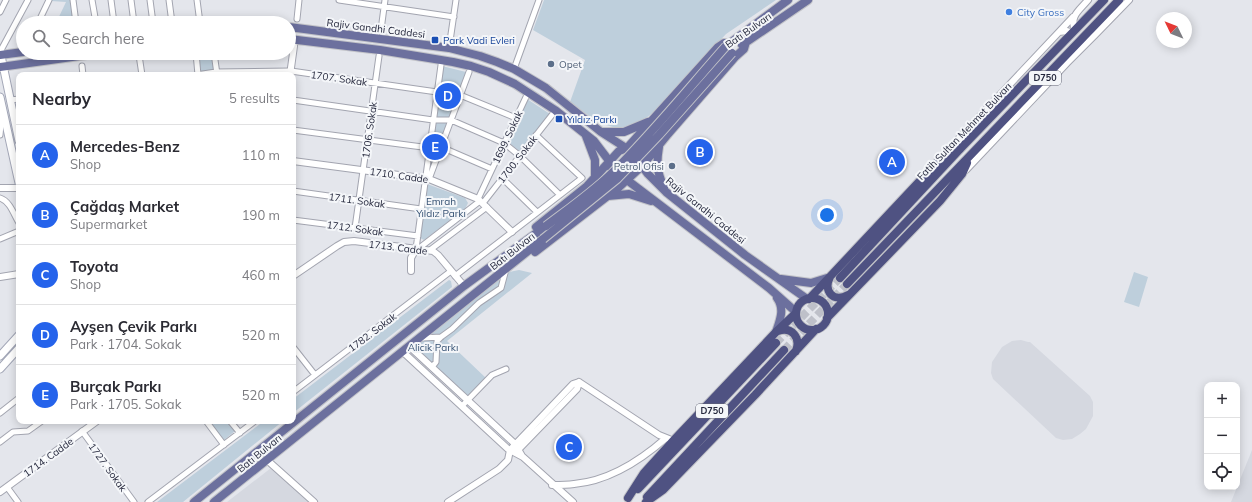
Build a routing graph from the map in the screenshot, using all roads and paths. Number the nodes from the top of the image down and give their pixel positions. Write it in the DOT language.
graph roads {
  1 [pos="6,0"];
  2 [pos="28,0"];
  3 [pos="48,0"];
  4 [pos="73,0"];
  5 [pos="92,0"];
  6 [pos="111,0"];
  7 [pos="131,0"];
  8 [pos="150,0"];
  9 [pos="169,0"];
  10 [pos="197,0"];
  11 [pos="298,0"];
  12 [pos="339,0"];
  13 [pos="385,0"];
  14 [pos="456,0"];
  15 [pos="539,0"];
  16 [pos="788,0"];
  17 [pos="808,0"];
  18 [pos="1088,0"];
  19 [pos="1104,0"];
  20 [pos="1119,0"];
  21 [pos="1129,0"];
  22 [pos="384,6"];
  23 [pos="0,12"];
  24 [pos="20,16"];
  25 [pos="41,16"];
  26 [pos="75,16"];
  27 [pos="95,16"];
  28 [pos="113,16"];
  29 [pos="133,16"];
  30 [pos="152,16"];
  31 [pos="171,16"];
  32 [pos="199,16"];
  33 [pos="1074,16"];
  34 [pos="454,17"];
  35 [pos="297,19"];
  36 [pos="16,23"];
  37 [pos="296,28"];
  38 [pos="381,30"];
  39 [pos="1059,32"];
  40 [pos="1073,32"];
  41 [pos="1094,36"];
  42 [pos="1084,37"];
  43 [pos="296,40"];
  44 [pos="746,42"];
  45 [pos="729,47"];
  46 [pos="449,48"];
  47 [pos="16,52"];
  48 [pos="1069,52"];
  49 [pos="0,53"];
  50 [pos="379,56"];
  51 [pos="48,60"];
  52 [pos="140,60"];
  53 [pos="197,60"];
  54 [pos="215,60"];
  55 [pos="292,60"];
  56 [pos="1067,63"];
  57 [pos="441,65"];
  58 [pos="2,66"];
  59 [pos="82,66"];
  60 [pos="514,70"];
  61 [pos="83,72"];
  62 [pos="142,72"];
  63 [pos="198,72"];
  64 [pos="216,72"];
  65 [pos="291,72"];
  66 [pos="468,72"];
  67 [pos="296,74"];
  68 [pos="375,83"];
  69 [pos="437,92"];
  70 [pos="460,95"];
  71 [pos="0,97"];
  72 [pos="526,97"];
  73 [pos="16,99"];
  74 [pos="10,100"];
  75 [pos="296,100"];
  76 [pos="3,109"];
  77 [pos="371,111"];
  78 [pos="552,114"];
  79 [pos="516,118"];
  80 [pos="16,120"];
  81 [pos="433,120"];
  82 [pos="450,120"];
  83 [pos="652,120"];
  84 [pos="296,130"];
  85 [pos="601,132"];
  86 [pos="965,132"];
  87 [pos="0,135"];
  88 [pos="536,135"];
  89 [pos="586,135"];
  90 [pos="367,139"];
  91 [pos="504,143"];
  92 [pos="659,146"];
  93 [pos="441,147"];
  94 [pos="962,147"];
  95 [pos="430,148"];
  96 [pos="627,148"];
  97 [pos="520,156"];
  98 [pos="972,156"];
  99 [pos="942,157"];
  100 [pos="296,161"];
  101 [pos="610,162"];
  102 [pos="642,166"];
  103 [pos="16,169"];
  104 [pos="492,169"];
  105 [pos="363,170"];
  106 [pos="962,174"];
  107 [pos="427,178"];
  108 [pos="502,178"];
  109 [pos="595,178"];
  110 [pos="627,180"];
  111 [pos="0,188"];
  112 [pos="16,188"];
  113 [pos="296,191"];
  114 [pos="666,192"];
  115 [pos="560,195"];
  116 [pos="606,197"];
  117 [pos="0,198"];
  118 [pos="359,200"];
  119 [pos="482,202"];
  120 [pos="656,202"];
  121 [pos="421,209"];
  122 [pos="537,212"];
  123 [pos="16,218"];
  124 [pos="296,220"];
  125 [pos="355,228"];
  126 [pos="16,232"];
  127 [pos="512,232"];
  128 [pos="418,236"];
  129 [pos="1,237"];
  130 [pos="417,249"];
  131 [pos="430,250"];
  132 [pos="500,260"];
  133 [pos="411,271"];
  134 [pos="453,273"];
  135 [pos="505,273"];
  136 [pos="16,274"];
  137 [pos="296,274"];
  138 [pos="830,275"];
  139 [pos="0,277"];
  140 [pos="494,278"];
  141 [pos="778,278"];
  142 [pos="840,278"];
  143 [pos="847,284"];
  144 [pos="464,286"];
  145 [pos="769,288"];
  146 [pos="853,292"];
  147 [pos="808,299"];
  148 [pos="461,304"];
  149 [pos="796,312"];
  150 [pos="469,313"];
  151 [pos="827,318"];
  152 [pos="816,329"];
  153 [pos="776,332"];
  154 [pos="440,337"];
  155 [pos="16,338"];
  156 [pos="418,338"];
  157 [pos="776,343"];
  158 [pos="409,346"];
  159 [pos="784,350"];
  160 [pos="16,351"];
  161 [pos="296,351"];
  162 [pos="402,351"];
  163 [pos="795,352"];
  164 [pos="0,356"];
  165 [pos="432,367"];
  166 [pos="0,369"];
  167 [pos="506,369"];
  168 [pos="315,376"];
  169 [pos="579,382"];
  170 [pos="296,390"];
  171 [pos="16,400"];
  172 [pos="467,400"];
  173 [pos="462,406"];
  174 [pos="0,413"];
  175 [pos="296,420"];
  176 [pos="38,424"];
  177 [pos="93,424"];
  178 [pos="208,424"];
  179 [pos="232,424"];
  180 [pos="250,424"];
  181 [pos="292,424"];
  182 [pos="82,432"];
  183 [pos="240,433"];
  184 [pos="670,439"];
  185 [pos="0,442"];
  186 [pos="515,444"];
  187 [pos="224,445"];
  188 [pos="515,451"];
  189 [pos="266,460"];
  190 [pos="552,485"];
  191 [pos="7,487"];
  192 [pos="0,492"];
  193 [pos="626,500"];
  194 [pos="18,502"];
  195 [pos="134,502"];
  196 [pos="148,502"];
  197 [pos="194,502"];
  198 [pos="214,502"];
  199 [pos="314,502"];
  200 [pos="448,502"];
  201 [pos="573,502"];
  202 [pos="644,502"];
  1 -- 23 [label="street"];
  2 -- 24 [label="street"];
  3 -- 25 [label="street"];
  4 -- 26 [label="street"];
  5 -- 27 [label="street"];
  6 -- 28 [label="street"];
  7 -- 29 [label="street"];
  8 -- 30 [label="street"];
  9 -- 31 [label="street"];
  10 -- 32 [label="street"];
  11 -- 35 [label="street"];
  12 -- 22 [label="street"];
  13 -- 22 [label="street"];
  14 -- 34 [label="street"];
  15 -- 60 [label="street"];
  16 -- 45 [label="main road, Batı Bulvarı"];
  17 -- 44 [label="main road, Batı Bulvarı"];
  18 -- 33 [label="street"];
  19 -- 40 [label="highway, Fatih Sultan Mehmet Bulvarı / D750"];
  20 -- 42 [label="highway, D750"];
  21 -- 41 [label="street"];
  22 -- 34 [label="street"];
  22 -- 38 [label="street"];
  33 -- 39 [label="street"];
  33 -- 40 [label="street"];
  34 -- 46 [label="street"];
  36 -- 49 [label="street"];
  37 -- 46 [label="main road, Rajiv Gandhi Caddesi"];
  39 -- 40 [label="street"];
  39 -- 86 [label="street"];
  40 -- 94 [label="highway, Fatih Sultan Mehmet Bulvarı / D750"];
  41 -- 42 [label="street"];
  41 -- 56 [label="street"];
  42 -- 48 [label="highway, D750"];
  43 -- 89 [label="main road, Rajiv Gandhi Caddesi"];
  44 -- 45 [label="main road, Batı Bulvarı"];
  44 -- 92 [label="main road"];
  45 -- 83 [label="main road"];
  45 -- 132 [label="main road, Batı Bulvarı, bridge"];
  45 -- 140 [label="main road, Batı Bulvarı, bridge"];
  46 -- 60 [label="main road, Rajiv Gandhi Caddesi"];
  47 -- 49 [label="main road"];
  48 -- 56 [label="street"];
  48 -- 98 [label="highway, D750"];
  49 -- 58 [label="main road"];
  50 -- 68 [label="street, 1706. Sokak"];
  51 -- 58 [label="main road"];
  52 -- 62 [label="street"];
  53 -- 63 [label="street"];
  54 -- 64 [label="street"];
  55 -- 65 [label="street"];
  56 -- 106 [label="street"];
  57 -- 69 [label="street"];
  58 -- 74 [label="main road"];
  59 -- 61 [label="street"];
  60 -- 85 [label="main road, Rajiv Gandhi Caddesi"];
  66 -- 70 [label="street"];
  67 -- 68 [label="street, 1707. Sokak"];
  68 -- 69 [label="street, 1707. Sokak"];
  68 -- 77 [label="street, 1706. Sokak"];
  69 -- 81 [label="street"];
  70 -- 79 [label="street"];
  70 -- 82 [label="street"];
  71 -- 76 [label="main road"];
  72 -- 79 [label="street, 1699. Sokak"];
  73 -- 74 [label="street"];
  74 -- 80 [label="main road"];
  75 -- 77 [label="street"];
  76 -- 87 [label="street"];
  76 -- 103 [label="main road"];
  77 -- 81 [label="street"];
  77 -- 90 [label="street, 1706. Sokak"];
  78 -- 88 [label="street, 1700. Sokak"];
  79 -- 91 [label="street, 1699. Sokak"];
  81 -- 82 [label="street"];
  81 -- 95 [label="street"];
  82 -- 91 [label="street"];
  82 -- 93 [label="street"];
  83 -- 85 [label="main road"];
  83 -- 96 [label="main road"];
  84 -- 90 [label="street"];
  85 -- 96 [label="main road, Rajiv Gandhi Caddesi"];
  86 -- 94 [label="street"];
  86 -- 99 [label="street"];
  88 -- 97 [label="street, 1700. Sokak"];
  88 -- 115 [label="street, 1782. Sokak"];
  89 -- 101 [label="main road, Rajiv Gandhi Caddesi"];
  89 -- 109 [label="main road"];
  90 -- 95 [label="street"];
  90 -- 105 [label="street, 1706. Sokak"];
  91 -- 97 [label="street"];
  91 -- 104 [label="street, 1699. Sokak"];
  92 -- 102 [label="main road"];
  92 -- 114 [label="main road"];
  93 -- 104 [label="street"];
  93 -- 107 [label="street"];
  94 -- 99 [label="highway"];
  94 -- 142 [label="highway, Fatih Sultan Mehmet Bulvarı / D750"];
  95 -- 107 [label="street"];
  96 -- 101 [label="main road"];
  96 -- 102 [label="main road, Rajiv Gandhi Caddesi"];
  97 -- 108 [label="street, 1700. Sokak"];
  97 -- 115 [label="street"];
  98 -- 106 [label="highway"];
  98 -- 143 [label="highway, D750"];
  99 -- 138 [label="highway"];
  100 -- 105 [label="street, 1710. Cadde"];
  101 -- 109 [label="main road"];
  101 -- 110 [label="main road, Rajiv Gandhi Caddesi"];
  102 -- 110 [label="main road"];
  102 -- 114 [label="main road, Rajiv Gandhi Caddesi"];
  104 -- 119 [label="street, 1699. Sokak"];
  105 -- 107 [label="street, 1710. Cadde"];
  105 -- 118 [label="street, 1706. Sokak"];
  106 -- 146 [label="highway"];
  107 -- 119 [label="street, 1710. Cadde"];
  107 -- 121 [label="street"];
  108 -- 119 [label="street, 1700. Sokak"];
  108 -- 122 [label="street"];
  109 -- 132 [label="main road"];
  110 -- 116 [label="main road"];
  110 -- 120 [label="main road, Rajiv Gandhi Caddesi"];
  111 -- 112 [label="street"];
  113 -- 118 [label="street, 1711. Sokak"];
  114 -- 141 [label="main road, Rajiv Gandhi Caddesi"];
  115 -- 122 [label="street, 1782. Sokak"];
  116 -- 120 [label="main road"];
  116 -- 135 [label="main road"];
  117 -- 123 [label="street"];
  118 -- 121 [label="street, 1711. Sokak"];
  118 -- 125 [label="street, 1706. Sokak"];
  119 -- 127 [label="street, 1710. Cadde"];
  119 -- 130 [label="street"];
  119 -- 131 [label="street"];
  120 -- 145 [label="main road, Rajiv Gandhi Caddesi"];
  121 -- 128 [label="street"];
  122 -- 127 [label="street, 1782. Sokak"];
  124 -- 125 [label="street, 1712. Sokak"];
  125 -- 128 [label="street, 1712. Sokak"];
  126 -- 129 [label="street"];
  127 -- 134 [label="street, 1782. Sokak"];
  128 -- 130 [label="street"];
  130 -- 131 [label="street, 1713. Cadde"];
  130 -- 133 [label="street"];
  130 -- 137 [label="street, 1713. Cadde"];
  131 -- 134 [label="street, 1713. Cadde"];
  132 -- 144 [label="main road, Batı Bulvarı"];
  134 -- 144 [label="street, 1713. Cadde"];
  134 -- 168 [label="street, 1782. Sokak"];
  135 -- 140 [label="main road"];
  135 -- 150 [label="street"];
  136 -- 139 [label="street"];
  138 -- 141 [label="main road"];
  138 -- 146 [label="highway"];
  138 -- 147 [label="highway"];
  140 -- 148 [label="main road, Batı Bulvarı"];
  141 -- 147 [label="main road, Rajiv Gandhi Caddesi"];
  144 -- 175 [label="main road, Batı Bulvarı"];
  145 -- 149 [label="main road, Rajiv Gandhi Caddesi"];
  145 -- 153 [label="main road"];
  146 -- 151 [label="highway"];
  147 -- 149 [label="highway"];
  147 -- 151 [label="highway"];
  148 -- 150 [label="street"];
  148 -- 156 [label="main road, Batı Bulvarı"];
  149 -- 152 [label="highway"];
  149 -- 153 [label="highway"];
  150 -- 154 [label="street"];
  151 -- 152 [label="highway"];
  152 -- 163 [label="highway"];
  153 -- 163 [label="highway"];
  153 -- 184 [label="highway"];
  154 -- 156 [label="street"];
  154 -- 165 [label="street"];
  155 -- 164 [label="main road"];
  156 -- 158 [label="main road, Batı Bulvarı"];
  157 -- 193 [label="highway, D750"];
  158 -- 162 [label="main road, Batı Bulvarı"];
  158 -- 165 [label="street"];
  159 -- 202 [label="highway, D750"];
  160 -- 166 [label="main road"];
  161 -- 168 [label="street"];
  162 -- 173 [label="street"];
  162 -- 189 [label="main road, Batı Bulvarı"];
  163 -- 202 [label="highway"];
  165 -- 172 [label="street"];
  167 -- 172 [label="street"];
  168 -- 170 [label="street, 1782. Sokak"];
  169 -- 184 [label="street"];
  169 -- 186 [label="street"];
  169 -- 188 [label="street"];
  171 -- 174 [label="street"];
  172 -- 173 [label="street"];
  172 -- 186 [label="street"];
  173 -- 188 [label="street"];
  176 -- 185 [label="street"];
  177 -- 182 [label="street, 1714. Cadde"];
  178 -- 187 [label="street"];
  179 -- 183 [label="street"];
  180 -- 183 [label="street"];
  181 -- 197 [label="main road, Batı Bulvarı"];
  182 -- 191 [label="street, 1714. Cadde"];
  182 -- 195 [label="street, 1727. Sokak"];
  183 -- 187 [label="street"];
  184 -- 190 [label="street"];
  184 -- 193 [label="highway"];
  186 -- 188 [label="street"];
  187 -- 196 [label="street"];
  188 -- 190 [label="street"];
  188 -- 200 [label="street"];
  189 -- 198 [label="main road, Batı Bulvarı"];
  189 -- 199 [label="street"];
  190 -- 201 [label="street"];
  191 -- 192 [label="street, 1714. Cadde"];
  191 -- 194 [label="street"];
}
